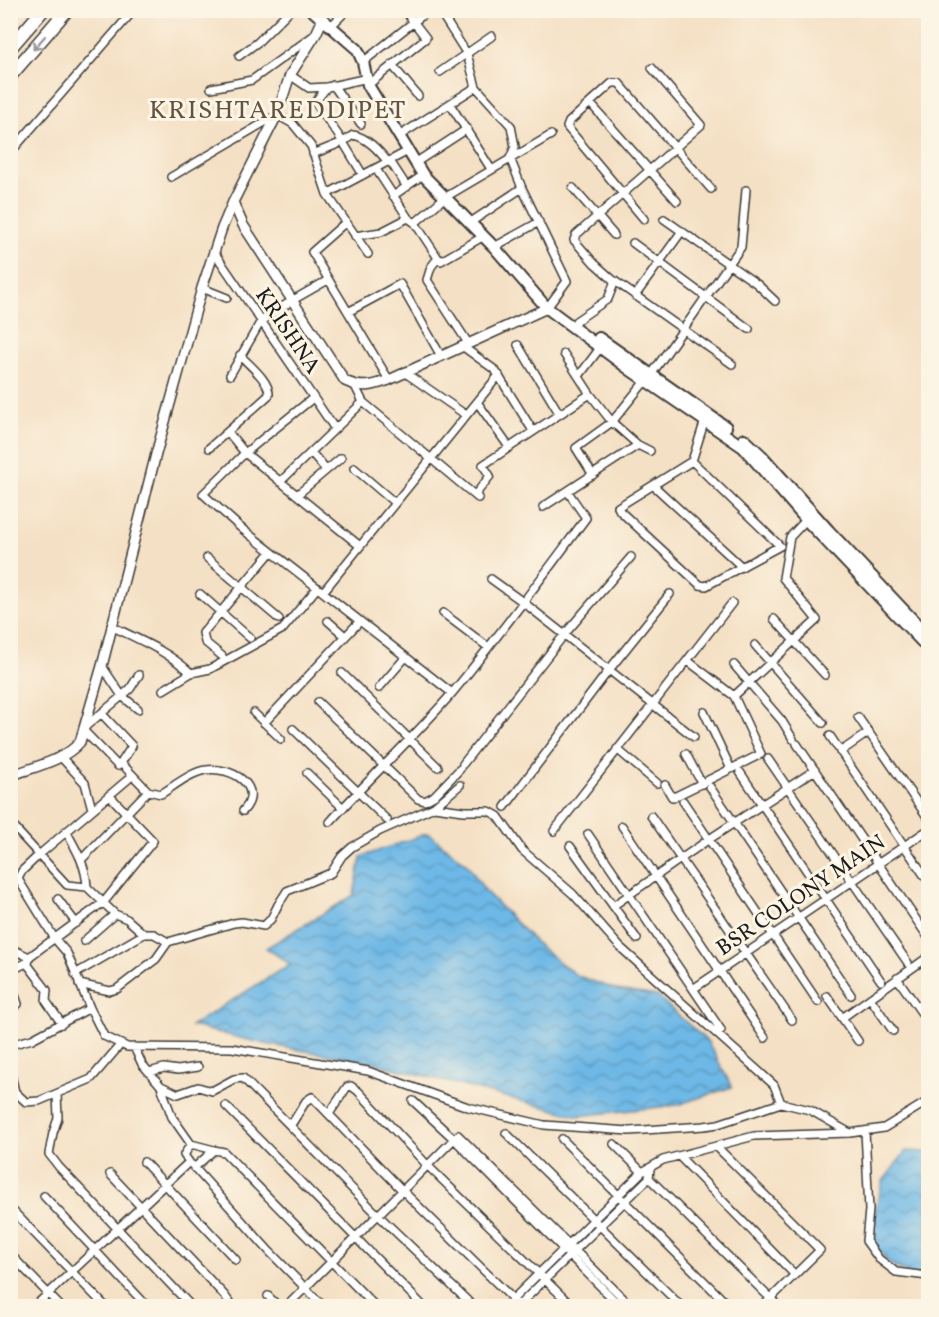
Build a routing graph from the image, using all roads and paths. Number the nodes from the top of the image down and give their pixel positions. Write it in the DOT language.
graph roads {
  1 [pos="43,10"];
  2 [pos="67,10"];
  3 [pos="134,10"];
  4 [pos="290,10"];
  5 [pos="312,10"];
  6 [pos="347,10"];
  7 [pos="408,10"];
  8 [pos="429,10"];
  9 [pos="439,10"];
  10 [pos="413,22"];
  11 [pos="326,24"];
  12 [pos="316,34"];
  13 [pos="492,36"];
  14 [pos="10,48"];
  15 [pos="467,54"];
  16 [pos="239,56"];
  17 [pos="363,62"];
  18 [pos="392,65"];
  19 [pos="652,68"];
  20 [pos="440,72"];
  21 [pos="290,75"];
  22 [pos="10,76"];
  23 [pos="368,82"];
  24 [pos="330,86"];
  25 [pos="476,87"];
  26 [pos="211,88"];
  27 [pos="418,96"];
  28 [pos="590,102"];
  29 [pos="450,104"];
  30 [pos="277,115"];
  31 [pos="361,124"];
  32 [pos="467,129"];
  33 [pos="550,135"];
  34 [pos="399,136"];
  35 [pos="343,142"];
  36 [pos="676,148"];
  37 [pos="408,152"];
  38 [pos="10,153"];
  39 [pos="313,154"];
  40 [pos="510,158"];
  41 [pos="389,162"];
  42 [pos="415,163"];
  43 [pos="376,169"];
  44 [pos="492,170"];
  45 [pos="650,170"];
  46 [pos="423,175"];
  47 [pos="363,176"];
  48 [pos="171,177"];
  49 [pos="407,187"];
  50 [pos="522,188"];
  51 [pos="573,188"];
  52 [pos="711,189"];
  53 [pos="746,190"];
  54 [pos="327,194"];
  55 [pos="622,194"];
  56 [pos="393,196"];
  57 [pos="444,198"];
  58 [pos="677,201"];
  59 [pos="233,202"];
  60 [pos="597,216"];
  61 [pos="408,218"];
  62 [pos="644,219"];
  63 [pos="664,219"];
  64 [pos="240,220"];
  65 [pos="346,222"];
  66 [pos="471,222"];
  67 [pos="539,222"];
  68 [pos="416,224"];
  69 [pos="222,228"];
  70 [pos="682,231"];
  71 [pos="614,235"];
  72 [pos="355,236"];
  73 [pos="484,236"];
  74 [pos="633,243"];
  75 [pos="494,247"];
  76 [pos="214,252"];
  77 [pos="368,254"];
  78 [pos="438,258"];
  79 [pos="660,263"];
  80 [pos="729,264"];
  81 [pos="328,280"];
  82 [pos="615,281"];
  83 [pos="202,288"];
  84 [pos="635,296"];
  85 [pos="706,297"];
  86 [pos="227,298"];
  87 [pos="292,300"];
  88 [pos="775,301"];
  89 [pos="547,308"];
  90 [pos="348,312"];
  91 [pos="261,321"];
  92 [pos="576,321"];
  93 [pos="749,329"];
  94 [pos="683,330"];
  95 [pos="465,344"];
  96 [pos="518,345"];
  97 [pos="600,348"];
  98 [pos="564,354"];
  99 [pos="240,356"];
  100 [pos="441,356"];
  101 [pos="732,364"];
  102 [pos="404,372"];
  103 [pos="230,375"];
  104 [pos="499,375"];
  105 [pos="579,376"];
  106 [pos="649,378"];
  107 [pos="389,380"];
  108 [pos="355,386"];
  109 [pos="590,394"];
  110 [pos="314,398"];
  111 [pos="363,402"];
  112 [pos="477,402"];
  113 [pos="559,413"];
  114 [pos="466,415"];
  115 [pos="705,420"];
  116 [pos="612,422"];
  117 [pos="335,429"];
  118 [pos="533,431"];
  119 [pos="228,432"];
  120 [pos="638,445"];
  121 [pos="508,447"];
  122 [pos="209,448"];
  123 [pos="650,451"];
  124 [pos="311,452"];
  125 [pos="245,453"];
  126 [pos="341,458"];
  127 [pos="431,458"];
  128 [pos="692,461"];
  129 [pos="354,468"];
  130 [pos="326,470"];
  131 [pos="594,475"];
  132 [pos="280,482"];
  133 [pos="654,486"];
  134 [pos="568,492"];
  135 [pos="297,495"];
  136 [pos="395,503"];
  137 [pos="543,507"];
  138 [pos="806,519"];
  139 [pos="360,546"];
  140 [pos="271,552"];
  141 [pos="631,557"];
  142 [pos="207,558"];
  143 [pos="741,567"];
  144 [pos="491,579"];
  145 [pos="242,588"];
  146 [pos="320,590"];
  147 [pos="200,594"];
  148 [pos="670,594"];
  149 [pos="524,602"];
  150 [pos="732,603"];
  151 [pos="221,613"];
  152 [pos="443,613"];
  153 [pos="279,619"];
  154 [pos="774,619"];
  155 [pos="328,621"];
  156 [pos="360,621"];
  157 [pos="111,626"];
  158 [pos="564,635"];
  159 [pos="345,636"];
  160 [pos="928,636"];
  161 [pos="250,638"];
  162 [pos="794,641"];
  163 [pos="755,645"];
  164 [pos="488,647"];
  165 [pos="928,648"];
  166 [pos="222,656"];
  167 [pos="405,658"];
  168 [pos="688,661"];
  169 [pos="771,663"];
  170 [pos="734,665"];
  171 [pos="102,666"];
  172 [pos="609,670"];
  173 [pos="191,673"];
  174 [pos="342,673"];
  175 [pos="139,675"];
  176 [pos="825,675"];
  177 [pos="750,681"];
  178 [pos="379,688"];
  179 [pos="163,690"];
  180 [pos="452,693"];
  181 [pos="122,696"];
  182 [pos="735,696"];
  183 [pos="318,702"];
  184 [pos="653,704"];
  185 [pos="138,709"];
  186 [pos="704,712"];
  187 [pos="254,713"];
  188 [pos="102,714"];
  189 [pos="858,717"];
  190 [pos="264,723"];
  191 [pos="823,723"];
  192 [pos="84,729"];
  193 [pos="293,729"];
  194 [pos="869,732"];
  195 [pos="830,736"];
  196 [pos="694,737"];
  197 [pos="281,739"];
  198 [pos="410,740"];
  199 [pos="617,749"];
  200 [pos="840,752"];
  201 [pos="686,754"];
  202 [pos="60,756"];
  203 [pos="768,759"];
  204 [pos="121,763"];
  205 [pos="385,765"];
  206 [pos="438,767"];
  207 [pos="731,769"];
  208 [pos="815,770"];
  209 [pos="307,772"];
  210 [pos="740,772"];
  211 [pos="132,776"];
  212 [pos="10,777"];
  213 [pos="702,784"];
  214 [pos="460,785"];
  215 [pos="710,787"];
  216 [pos="788,788"];
  217 [pos="148,791"];
  218 [pos="357,792"];
  219 [pos="109,795"];
  220 [pos="682,801"];
  221 [pos="762,804"];
  222 [pos="434,807"];
  223 [pos="505,807"];
  224 [pos="343,808"];
  225 [pos="92,809"];
  226 [pos="243,811"];
  227 [pos="128,814"];
  228 [pos="651,816"];
  229 [pos="928,818"];
  230 [pos="387,820"];
  231 [pos="330,822"];
  232 [pos="735,822"];
  233 [pos="10,823"];
  234 [pos="622,826"];
  235 [pos="928,830"];
  236 [pos="66,831"];
  237 [pos="554,831"];
  238 [pos="588,834"];
  239 [pos="708,840"];
  240 [pos="904,845"];
  241 [pos="570,846"];
  242 [pos="40,854"];
  243 [pos="82,859"];
  244 [pos="681,859"];
  245 [pos="878,863"];
  246 [pos="656,876"];
  247 [pos="18,879"];
  248 [pos="928,880"];
  249 [pos="852,882"];
  250 [pos="10,884"];
  251 [pos="87,886"];
  252 [pos="629,895"];
  253 [pos="58,899"];
  254 [pos="825,899"];
  255 [pos="104,902"];
  256 [pos="614,906"];
  257 [pos="115,914"];
  258 [pos="799,917"];
  259 [pos="76,923"];
  260 [pos="144,934"];
  261 [pos="772,934"];
  262 [pos="928,937"];
  263 [pos="56,939"];
  264 [pos="637,939"];
  265 [pos="84,941"];
  266 [pos="168,942"];
  267 [pos="10,948"];
  268 [pos="746,953"];
  269 [pos="29,959"];
  270 [pos="927,961"];
  271 [pos="908,963"];
  272 [pos="10,971"];
  273 [pos="720,971"];
  274 [pos="75,974"];
  275 [pos="897,978"];
  276 [pos="10,981"];
  277 [pos="881,981"];
  278 [pos="79,984"];
  279 [pos="693,989"];
  280 [pos="851,995"];
  281 [pos="827,996"];
  282 [pos="870,998"];
  283 [pos="818,1002"];
  284 [pos="90,1008"];
  285 [pos="10,1011"];
  286 [pos="923,1015"];
  287 [pos="842,1018"];
  288 [pos="792,1020"];
  289 [pos="62,1024"];
  290 [pos="721,1030"];
  291 [pos="893,1031"];
  292 [pos="765,1038"];
  293 [pos="858,1041"];
  294 [pos="121,1044"];
  295 [pos="10,1045"];
  296 [pos="134,1047"];
  297 [pos="198,1067"];
  298 [pos="10,1071"];
  299 [pos="149,1072"];
  300 [pos="161,1086"];
  301 [pos="57,1094"];
  302 [pos="413,1101"];
  303 [pos="928,1101"];
  304 [pos="781,1103"];
  305 [pos="225,1106"];
  306 [pos="329,1113"];
  307 [pos="291,1125"];
  308 [pos="865,1131"];
  309 [pos="506,1133"];
  310 [pos="850,1133"];
  311 [pos="454,1139"];
  312 [pos="562,1139"];
  313 [pos="191,1144"];
  314 [pos="614,1144"];
  315 [pos="716,1146"];
  316 [pos="214,1150"];
  317 [pos="679,1156"];
  318 [pos="144,1162"];
  319 [pos="192,1165"];
  320 [pos="428,1166"];
  321 [pos="646,1170"];
  322 [pos="110,1174"];
  323 [pos="649,1178"];
  324 [pos="166,1184"];
  325 [pos="402,1190"];
  326 [pos="44,1196"];
  327 [pos="621,1199"];
  328 [pos="141,1207"];
  329 [pos="10,1208"];
  330 [pos="378,1215"];
  331 [pos="597,1223"];
  332 [pos="118,1229"];
  333 [pos="356,1237"];
  334 [pos="94,1251"];
  335 [pos="569,1251"];
  336 [pos="10,1254"];
  337 [pos="236,1260"];
  338 [pos="331,1263"];
  339 [pos="72,1272"];
  340 [pos="794,1274"];
  341 [pos="928,1276"];
  342 [pos="542,1277"];
  343 [pos="305,1288"];
  344 [pos="48,1294"];
  345 [pos="268,1296"];
  346 [pos="770,1298"];
  347 [pos="10,1301"];
  348 [pos="518,1304"];
  349 [pos="16,1306"];
  350 [pos="35,1306"];
  351 [pos="60,1306"];
  352 [pos="105,1306"];
  353 [pos="147,1306"];
  354 [pos="191,1306"];
  355 [pos="232,1306"];
  356 [pos="278,1306"];
  357 [pos="287,1306"];
  358 [pos="323,1306"];
  359 [pos="375,1306"];
  360 [pos="422,1306"];
  361 [pos="472,1306"];
  362 [pos="506,1306"];
  363 [pos="572,1306"];
  364 [pos="620,1306"];
  365 [pos="631,1306"];
  366 [pos="681,1306"];
  367 [pos="729,1306"];
  368 [pos="763,1306"];
  369 [pos="778,1306"];
  1 -- 14 [label="highway"];
  2 -- 22 [label="highway, one-way"];
  3 -- 38 [label="street"];
  4 -- 16 [label="street"];
  5 -- 11 [label="main road"];
  6 -- 11 [label="street"];
  7 -- 10 [label="street"];
  8 -- 10 [label="street"];
  9 -- 15 [label="street"];
  10 -- 17 [label="street"];
  10 -- 18 [label="street"];
  11 -- 12 [label="street"];
  11 -- 17 [label="main road"];
  12 -- 21 [label="street"];
  12 -- 26 [label="street"];
  13 -- 15 [label="street"];
  15 -- 20 [label="street"];
  15 -- 25 [label="street"];
  17 -- 23 [label="main road"];
  18 -- 23 [label="street"];
  18 -- 27 [label="street"];
  19 -- 36 [label="street"];
  21 -- 24 [label="street"];
  21 -- 30 [label="street"];
  23 -- 24 [label="street"];
  23 -- 34 [label="main road"];
  24 -- 31 [label="street"];
  24 -- 35 [label="street"];
  25 -- 29 [label="street"];
  25 -- 40 [label="street"];
  28 -- 36 [label="street"];
  28 -- 45 [label="street"];
  28 -- 55 [label="street"];
  29 -- 32 [label="street"];
  29 -- 34 [label="street"];
  30 -- 39 [label="street"];
  30 -- 48 [label="street"];
  30 -- 59 [label="street"];
  32 -- 42 [label="street"];
  32 -- 44 [label="street"];
  33 -- 40 [label="street"];
  34 -- 37 [label="main road"];
  35 -- 39 [label="street"];
  35 -- 41 [label="street"];
  35 -- 47 [label="street"];
  36 -- 45 [label="street"];
  36 -- 52 [label="street"];
  37 -- 41 [label="street"];
  37 -- 42 [label="main road"];
  39 -- 54 [label="street"];
  40 -- 44 [label="street"];
  40 -- 50 [label="street"];
  41 -- 43 [label="street"];
  41 -- 49 [label="street"];
  42 -- 46 [label="main road"];
  43 -- 47 [label="street"];
  43 -- 56 [label="street"];
  44 -- 57 [label="street"];
  45 -- 55 [label="street"];
  45 -- 58 [label="street"];
  46 -- 49 [label="street"];
  46 -- 57 [label="main road"];
  47 -- 54 [label="street"];
  49 -- 56 [label="street"];
  50 -- 66 [label="street"];
  50 -- 67 [label="street"];
  51 -- 60 [label="street"];
  53 -- 80 [label="street"];
  54 -- 65 [label="street"];
  55 -- 60 [label="street"];
  55 -- 62 [label="street"];
  56 -- 61 [label="street"];
  57 -- 66 [label="main road"];
  57 -- 68 [label="street"];
  59 -- 64 [label="street"];
  59 -- 69 [label="street"];
  60 -- 71 [label="street"];
  60 -- 82 [label="street"];
  61 -- 68 [label="street"];
  61 -- 72 [label="street"];
  63 -- 70 [label="street"];
  64 -- 69 [label="street"];
  64 -- 87 [label="street"];
  65 -- 72 [label="street"];
  65 -- 81 [label="street"];
  66 -- 73 [label="main road"];
  67 -- 75 [label="street"];
  67 -- 89 [label="street"];
  68 -- 78 [label="street"];
  69 -- 76 [label="street"];
  70 -- 79 [label="street"];
  70 -- 80 [label="street"];
  72 -- 77 [label="street"];
  73 -- 75 [label="main road"];
  73 -- 78 [label="street"];
  74 -- 79 [label="street"];
  75 -- 89 [label="main road"];
  76 -- 83 [label="street"];
  76 -- 91 [label="street, KRISHNA"];
  78 -- 95 [label="street"];
  79 -- 84 [label="street"];
  79 -- 85 [label="street"];
  80 -- 85 [label="street"];
  80 -- 88 [label="street"];
  81 -- 87 [label="street"];
  81 -- 90 [label="street"];
  82 -- 84 [label="street"];
  82 -- 92 [label="street"];
  83 -- 86 [label="street"];
  83 -- 157 [label="street"];
  84 -- 94 [label="street"];
  85 -- 93 [label="street"];
  85 -- 94 [label="street"];
  87 -- 91 [label="street"];
  87 -- 108 [label="street"];
  89 -- 92 [label="main road"];
  89 -- 95 [label="street"];
  89 -- 97 [label="main road"];
  90 -- 100 [label="street"];
  90 -- 107 [label="street"];
  91 -- 99 [label="street"];
  91 -- 110 [label="street, KRISHNA"];
  92 -- 106 [label="main road"];
  94 -- 101 [label="street"];
  94 -- 106 [label="street"];
  95 -- 100 [label="street"];
  95 -- 104 [label="street"];
  96 -- 113 [label="street"];
  97 -- 105 [label="street"];
  97 -- 106 [label="main road"];
  98 -- 105 [label="street"];
  99 -- 103 [label="street"];
  99 -- 119 [label="street"];
  100 -- 102 [label="street"];
  102 -- 107 [label="street"];
  102 -- 114 [label="street"];
  104 -- 112 [label="street"];
  104 -- 118 [label="street"];
  105 -- 109 [label="street"];
  106 -- 115 [label="main road"];
  106 -- 116 [label="street"];
  106 -- 160 [label="main road"];
  107 -- 108 [label="street"];
  108 -- 111 [label="street"];
  109 -- 113 [label="street"];
  109 -- 116 [label="street"];
  110 -- 117 [label="street, KRISHNA"];
  110 -- 125 [label="street"];
  111 -- 117 [label="street"];
  111 -- 127 [label="street"];
  112 -- 114 [label="street"];
  112 -- 121 [label="street"];
  113 -- 118 [label="street"];
  114 -- 127 [label="street"];
  115 -- 128 [label="street"];
  115 -- 138 [label="main road"];
  116 -- 120 [label="street"];
  116 -- 131 [label="street"];
  117 -- 124 [label="street"];
  118 -- 121 [label="street"];
  119 -- 122 [label="street"];
  119 -- 125 [label="street"];
  120 -- 123 [label="street"];
  120 -- 131 [label="street"];
  121 -- 127 [label="street"];
  124 -- 130 [label="street"];
  124 -- 132 [label="street"];
  125 -- 132 [label="street"];
  125 -- 140 [label="street"];
  126 -- 130 [label="street"];
  127 -- 136 [label="street"];
  128 -- 133 [label="street"];
  128 -- 143 [label="street"];
  129 -- 136 [label="street"];
  130 -- 135 [label="street"];
  131 -- 134 [label="street"];
  132 -- 135 [label="street"];
  133 -- 143 [label="street"];
  133 -- 143 [label="street"];
  134 -- 137 [label="street"];
  134 -- 149 [label="street"];
  135 -- 139 [label="street"];
  136 -- 139 [label="street"];
  138 -- 162 [label="street"];
  138 -- 165 [label="main road"];
  139 -- 146 [label="street"];
  140 -- 145 [label="street"];
  140 -- 146 [label="street"];
  141 -- 158 [label="street"];
  142 -- 145 [label="street"];
  144 -- 149 [label="street"];
  145 -- 151 [label="street"];
  145 -- 153 [label="street"];
  146 -- 156 [label="street"];
  146 -- 173 [label="street"];
  147 -- 151 [label="street"];
  148 -- 172 [label="street"];
  149 -- 158 [label="street"];
  149 -- 164 [label="street"];
  150 -- 168 [label="street"];
  151 -- 161 [label="street"];
  151 -- 166 [label="street"];
  152 -- 164 [label="street"];
  154 -- 162 [label="street"];
  155 -- 159 [label="street"];
  156 -- 159 [label="street"];
  156 -- 167 [label="street"];
  157 -- 171 [label="street"];
  157 -- 173 [label="street"];
  158 -- 172 [label="street"];
  158 -- 205 [label="street"];
  159 -- 190 [label="street"];
  162 -- 169 [label="street"];
  162 -- 176 [label="street"];
  163 -- 169 [label="street"];
  164 -- 180 [label="street"];
  167 -- 178 [label="street"];
  167 -- 180 [label="street"];
  168 -- 182 [label="street"];
  168 -- 184 [label="street"];
  169 -- 177 [label="street"];
  169 -- 191 [label="street"];
  170 -- 177 [label="street"];
  171 -- 181 [label="street"];
  171 -- 192 [label="street"];
  172 -- 184 [label="street"];
  172 -- 223 [label="street"];
  173 -- 179 [label="street"];
  174 -- 198 [label="street"];
  175 -- 181 [label="street"];
  177 -- 182 [label="street"];
  177 -- 208 [label="street"];
  180 -- 198 [label="street"];
  181 -- 185 [label="street"];
  181 -- 188 [label="street"];
  182 -- 207 [label="street"];
  183 -- 205 [label="street"];
  184 -- 196 [label="street"];
  184 -- 199 [label="street"];
  186 -- 207 [label="street"];
  187 -- 190 [label="street"];
  188 -- 192 [label="street"];
  188 -- 204 [label="street"];
  189 -- 194 [label="street"];
  190 -- 197 [label="street"];
  192 -- 202 [label="street"];
  192 -- 204 [label="street"];
  193 -- 218 [label="street"];
  194 -- 200 [label="street"];
  194 -- 229 [label="street"];
  195 -- 200 [label="street"];
  198 -- 205 [label="street"];
  198 -- 206 [label="street"];
  199 -- 213 [label="street"];
  199 -- 237 [label="street"];
  200 -- 240 [label="street"];
  201 -- 213 [label="street"];
  202 -- 212 [label="street"];
  202 -- 225 [label="street"];
  203 -- 216 [label="street"];
  204 -- 211 [label="street"];
  205 -- 218 [label="street"];
  207 -- 213 [label="street"];
  208 -- 216 [label="street"];
  208 -- 245 [label="street"];
  209 -- 224 [label="street"];
  210 -- 221 [label="street"];
  211 -- 217 [label="street"];
  211 -- 219 [label="street"];
  214 -- 222 [label="street"];
  215 -- 232 [label="street"];
  216 -- 221 [label="street"];
  216 -- 249 [label="street"];
  217 -- 226 [label="street"];
  217 -- 227 [label="street"];
  218 -- 224 [label="street"];
  218 -- 230 [label="street"];
  219 -- 225 [label="street"];
  219 -- 227 [label="street"];
  220 -- 239 [label="street"];
  221 -- 232 [label="street"];
  221 -- 254 [label="street"];
  222 -- 266 [label="street"];
  222 -- 304 [label="street"];
  224 -- 231 [label="street"];
  225 -- 236 [label="street"];
  227 -- 243 [label="street"];
  227 -- 255 [label="street"];
  228 -- 244 [label="street"];
  232 -- 239 [label="street"];
  232 -- 258 [label="street"];
  233 -- 242 [label="street"];
  234 -- 246 [label="street"];
  235 -- 240 [label="street, BSR COLONY MAIN"];
  236 -- 242 [label="street"];
  236 -- 243 [label="street"];
  238 -- 252 [label="street"];
  239 -- 244 [label="street"];
  239 -- 261 [label="street"];
  240 -- 245 [label="street, BSR COLONY MAIN"];
  240 -- 248 [label="street"];
  241 -- 256 [label="street"];
  242 -- 247 [label="street"];
  242 -- 251 [label="street"];
  243 -- 251 [label="street"];
  244 -- 246 [label="street"];
  244 -- 268 [label="street"];
  245 -- 249 [label="street, BSR COLONY MAIN"];
  245 -- 262 [label="street"];
  246 -- 252 [label="street"];
  246 -- 273 [label="street"];
  247 -- 250 [label="street"];
  247 -- 263 [label="street"];
  249 -- 254 [label="street, BSR COLONY MAIN"];
  249 -- 271 [label="street"];
  251 -- 255 [label="street"];
  252 -- 256 [label="street"];
  252 -- 279 [label="street"];
  253 -- 259 [label="street"];
  254 -- 258 [label="street, BSR COLONY MAIN"];
  254 -- 277 [label="street"];
  255 -- 257 [label="street"];
  255 -- 259 [label="street"];
  256 -- 264 [label="street"];
  257 -- 260 [label="street"];
  257 -- 265 [label="street"];
  258 -- 261 [label="street, BSR COLONY MAIN"];
  258 -- 280 [label="street"];
  259 -- 263 [label="street"];
  260 -- 266 [label="street"];
  260 -- 274 [label="street"];
  261 -- 268 [label="street, BSR COLONY MAIN"];
  261 -- 283 [label="street"];
  263 -- 269 [label="street"];
  263 -- 274 [label="street"];
  266 -- 278 [label="street"];
  267 -- 269 [label="street"];
  268 -- 273 [label="street, BSR COLONY MAIN"];
  268 -- 288 [label="street"];
  269 -- 272 [label="street"];
  269 -- 289 [label="street"];
  270 -- 275 [label="street"];
  273 -- 279 [label="street, BSR COLONY MAIN"];
  273 -- 292 [label="street"];
  274 -- 278 [label="street"];
  275 -- 282 [label="street"];
  275 -- 286 [label="street"];
  276 -- 285 [label="street"];
  278 -- 284 [label="street"];
  279 -- 290 [label="street"];
  281 -- 287 [label="street"];
  282 -- 287 [label="street"];
  282 -- 291 [label="street"];
  284 -- 289 [label="street"];
  284 -- 294 [label="street"];
  287 -- 293 [label="street"];
  289 -- 295 [label="street"];
  294 -- 296 [label="street"];
  294 -- 301 [label="street"];
  296 -- 299 [label="street"];
  296 -- 304 [label="street"];
  297 -- 299 [label="street"];
  298 -- 301 [label="street"];
  299 -- 300 [label="street"];
  300 -- 307 [label="street"];
  300 -- 313 [label="street"];
  301 -- 332 [label="street"];
  302 -- 311 [label="street"];
  303 -- 308 [label="street"];
  304 -- 310 [label="street"];
  305 -- 333 [label="street"];
  306 -- 307 [label="street"];
  306 -- 320 [label="street"];
  306 -- 325 [label="street"];
  307 -- 330 [label="street"];
  308 -- 310 [label="street"];
  308 -- 341 [label="street"];
  309 -- 331 [label="street"];
  310 -- 315 [label="street"];
  311 -- 320 [label="street"];
  311 -- 335 [label="street"];
  312 -- 327 [label="street"];
  313 -- 316 [label="street"];
  313 -- 319 [label="street"];
  314 -- 321 [label="street"];
  315 -- 317 [label="street"];
  315 -- 340 [label="street"];
  316 -- 319 [label="street"];
  316 -- 338 [label="street"];
  317 -- 321 [label="street"];
  317 -- 340 [label="street"];
  318 -- 324 [label="street"];
  319 -- 324 [label="street"];
  319 -- 343 [label="street"];
  320 -- 325 [label="street"];
  320 -- 342 [label="street"];
  321 -- 323 [label="street"];
  321 -- 327 [label="street"];
  322 -- 328 [label="street"];
  323 -- 327 [label="street"];
  323 -- 346 [label="street"];
  324 -- 328 [label="street"];
  324 -- 337 [label="street"];
  325 -- 330 [label="street"];
  325 -- 348 [label="street"];
  326 -- 334 [label="street"];
  327 -- 331 [label="street"];
  327 -- 367 [label="street"];
  328 -- 332 [label="street"];
  328 -- 355 [label="street"];
  329 -- 339 [label="street"];
  330 -- 333 [label="street"];
  330 -- 361 [label="street"];
  331 -- 335 [label="street"];
  331 -- 366 [label="street"];
  332 -- 334 [label="street"];
  332 -- 354 [label="street"];
  333 -- 338 [label="street"];
  333 -- 360 [label="street"];
  334 -- 339 [label="street"];
  334 -- 353 [label="street"];
  335 -- 342 [label="street"];
  335 -- 364 [label="street"];
  335 -- 365 [label="street"];
  336 -- 344 [label="street"];
  338 -- 343 [label="street"];
  338 -- 359 [label="street"];
  339 -- 344 [label="street"];
  339 -- 352 [label="street"];
  340 -- 346 [label="street"];
  342 -- 348 [label="street"];
  342 -- 363 [label="street"];
  343 -- 357 [label="street"];
  343 -- 358 [label="street"];
  344 -- 350 [label="street"];
  344 -- 351 [label="street"];
  345 -- 356 [label="street"];
  346 -- 368 [label="street"];
  346 -- 369 [label="street"];
  347 -- 349 [label="street"];
  348 -- 362 [label="street"];
}
